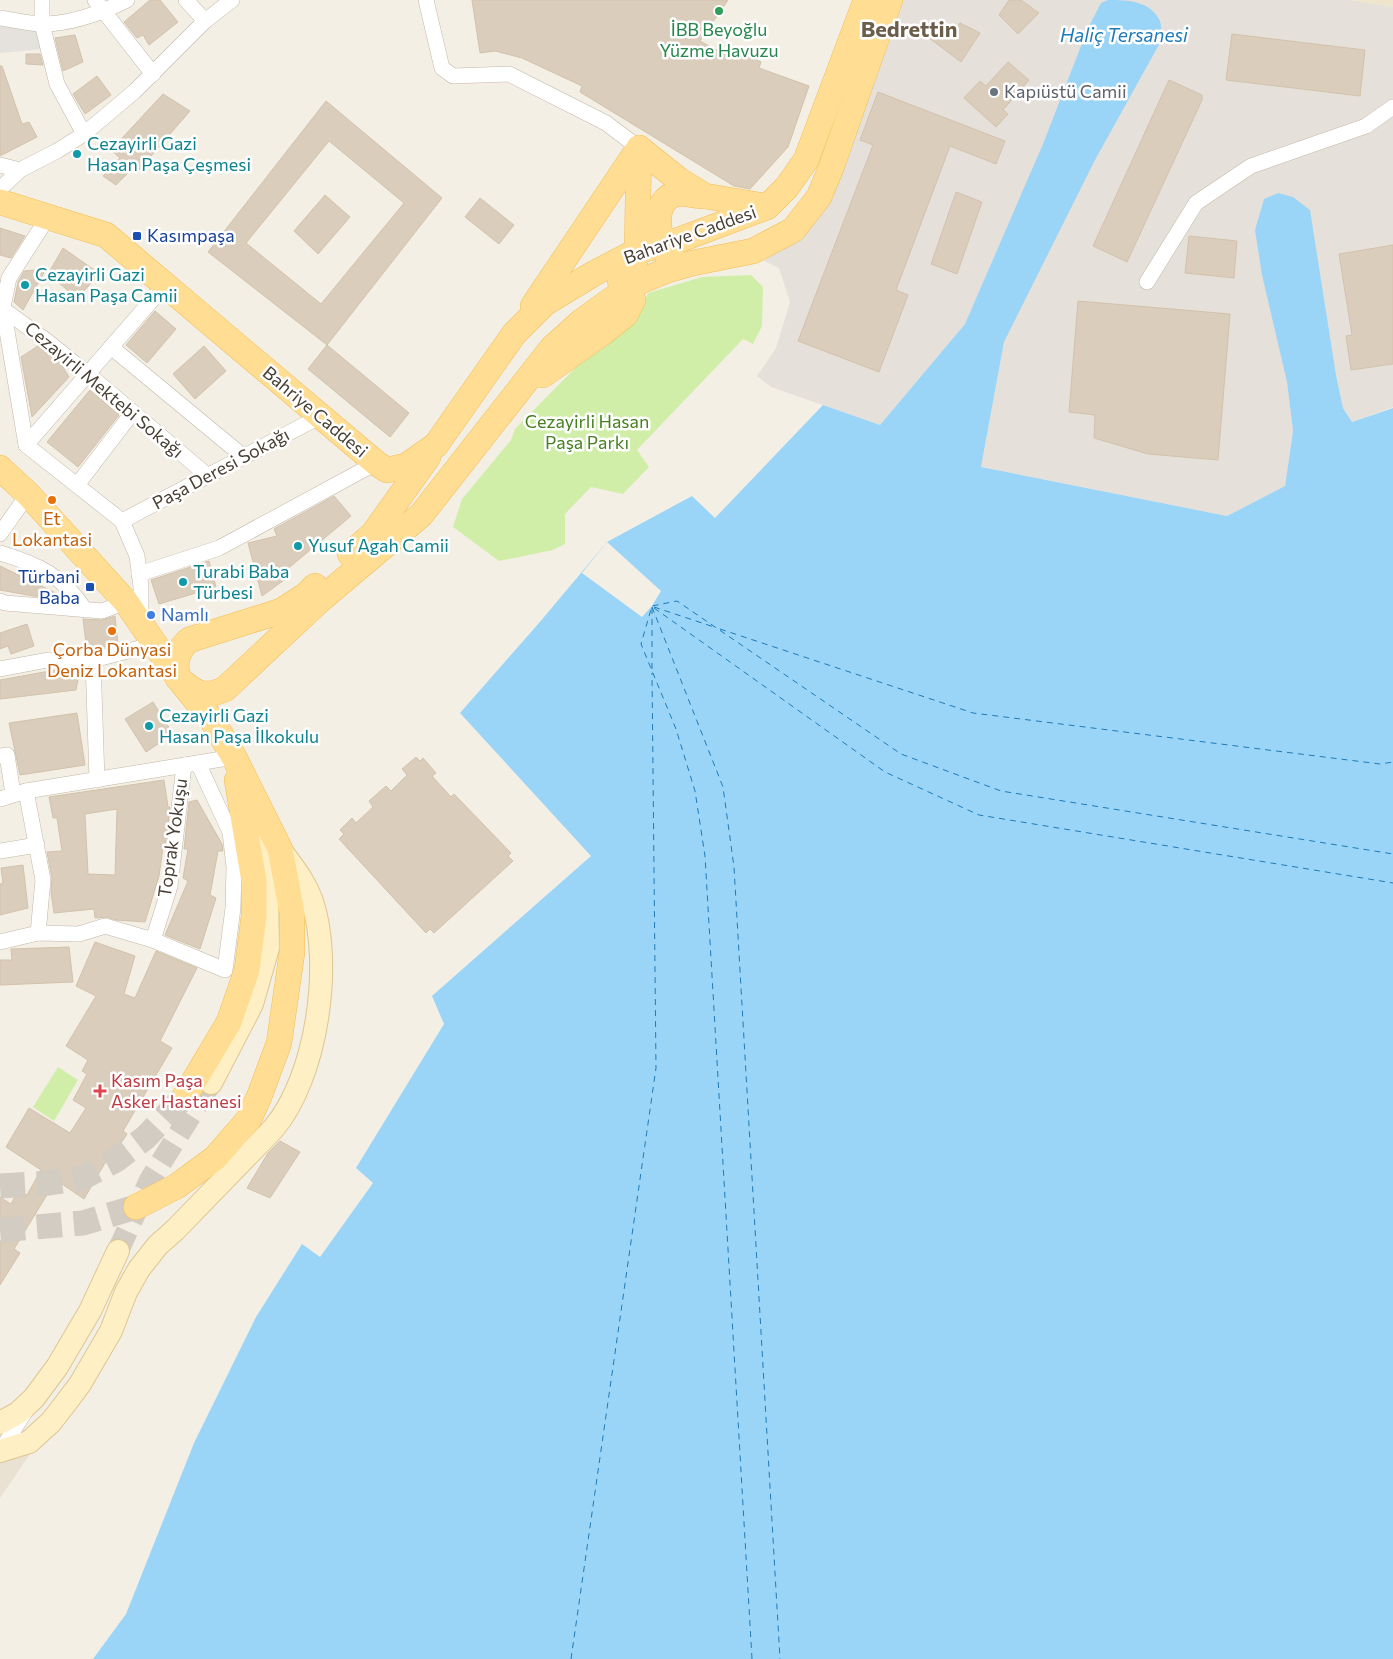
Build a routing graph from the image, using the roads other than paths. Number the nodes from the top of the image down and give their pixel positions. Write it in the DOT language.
graph roads {
  1 [pos="42,0"];
  2 [pos="128,0"];
  3 [pos="186,0"];
  4 [pos="232,0"];
  5 [pos="426,0"];
  6 [pos="865,0"];
  7 [pos="890,0"];
  8 [pos="99,6"];
  9 [pos="0,18"];
  10 [pos="205,20"];
  11 [pos="42,24"];
  12 [pos="152,74"];
  13 [pos="1393,107"];
  14 [pos="84,134"];
  15 [pos="639,148"];
  16 [pos="0,165"];
  17 [pos="20,170"];
  18 [pos="0,189"];
  19 [pos="705,196"];
  20 [pos="0,202"];
  21 [pos="767,207"];
  22 [pos="48,217"];
  23 [pos="663,245"];
  24 [pos="637,251"];
  25 [pos="693,263"];
  26 [pos="593,274"];
  27 [pos="1147,282"];
  28 [pos="165,285"];
  29 [pos="628,288"];
  30 [pos="1,307"];
  31 [pos="514,334"];
  32 [pos="111,347"];
  33 [pos="88,374"];
  34 [pos="133,412"];
  35 [pos="320,416"];
  36 [pos="436,444"];
  37 [pos="26,445"];
  38 [pos="244,457"];
  39 [pos="376,463"];
  40 [pos="0,468"];
  41 [pos="208,476"];
  42 [pos="77,485"];
  43 [pos="28,494"];
  44 [pos="122,521"];
  45 [pos="0,534"];
  46 [pos="0,553"];
  47 [pos="139,574"];
  48 [pos="0,601"];
  49 [pos="126,602"];
  50 [pos="85,610"];
  51 [pos="148,634"];
  52 [pos="93,660"];
  53 [pos="0,669"];
  54 [pos="178,678"];
  55 [pos="225,689"];
  56 [pos="212,720"];
  57 [pos="0,756"];
  58 [pos="234,757"];
  59 [pos="191,764"];
  60 [pos="97,780"];
  61 [pos="239,790"];
  62 [pos="13,795"];
  63 [pos="37,845"];
  64 [pos="280,849"];
  65 [pos="0,851"];
  66 [pos="38,933"];
  67 [pos="153,940"];
  68 [pos="0,942"];
  69 [pos="211,1083"];
  70 [pos="185,1096"];
  71 [pos="136,1208"];
  72 [pos="118,1251"];
  73 [pos="34,1398"];
  74 [pos="0,1423"];
  75 [pos="0,1451"];
  1 -- 11 [label="street"];
  2 -- 8 [label="street"];
  3 -- 10 [label="street"];
  4 -- 10 [label="street"];
  5 -- 15 [label="street"];
  6 -- 21 [label="main road, Bahariye Caddesi"];
  7 -- 25 [label="main road"];
  8 -- 11 [label="street"];
  8 -- 12 [label="street"];
  9 -- 11 [label="street"];
  10 -- 12 [label="street"];
  11 -- 14 [label="street"];
  12 -- 14 [label="street"];
  13 -- 27 [label="street"];
  14 -- 17 [label="street"];
  15 -- 19 [label="main road"];
  15 -- 24 [label="main road"];
  15 -- 31 [label="main road"];
  16 -- 17 [label="street"];
  17 -- 18 [label="street"];
  19 -- 21 [label="main road"];
  19 -- 23 [label="main road"];
  20 -- 22 [label="main road, Bahriye Caddesi"];
  21 -- 23 [label="main road, Bahariye Caddesi"];
  22 -- 28 [label="main road, Bahriye Caddesi"];
  22 -- 30 [label="street"];
  23 -- 24 [label="main road, Bahariye Caddesi"];
  23 -- 25 [label="main road"];
  24 -- 26 [label="main road, Bahariye Caddesi"];
  24 -- 29 [label="main road"];
  25 -- 29 [label="main road"];
  26 -- 29 [label="main road"];
  26 -- 31 [label="main road, Bahriye Caddesi"];
  28 -- 32 [label="street"];
  28 -- 35 [label="main road, Bahriye Caddesi"];
  29 -- 55 [label="main road"];
  30 -- 33 [label="street, Cezayirli Mektebi Sokağı"];
  30 -- 37 [label="street"];
  31 -- 36 [label="main road, Bahriye Caddesi"];
  32 -- 33 [label="street"];
  32 -- 38 [label="street"];
  33 -- 34 [label="street, Cezayirli Mektebi Sokağı"];
  33 -- 37 [label="street"];
  34 -- 41 [label="street, Cezayirli Mektebi Sokağı"];
  34 -- 42 [label="street"];
  35 -- 38 [label="street, Paşa Deresi Sokağı"];
  35 -- 39 [label="main road, Bahriye Caddesi"];
  36 -- 39 [label="main road, Bahriye Caddesi"];
  36 -- 54 [label="main road"];
  37 -- 42 [label="street"];
  38 -- 41 [label="street, Paşa Deresi Sokağı"];
  39 -- 47 [label="street"];
  40 -- 43 [label="main road"];
  41 -- 44 [label="street, Paşa Deresi Sokağı"];
  42 -- 44 [label="street"];
  43 -- 45 [label="street"];
  43 -- 49 [label="main road"];
  44 -- 47 [label="street"];
  46 -- 50 [label="street"];
  47 -- 51 [label="street"];
  48 -- 50 [label="street"];
  49 -- 50 [label="street"];
  49 -- 51 [label="main road"];
  51 -- 52 [label="street"];
  51 -- 54 [label="main road"];
  52 -- 53 [label="street"];
  52 -- 60 [label="street"];
  54 -- 55 [label="main road"];
  54 -- 56 [label="main road"];
  55 -- 56 [label="main road"];
  56 -- 58 [label="main road"];
  57 -- 62 [label="street"];
  58 -- 59 [label="street"];
  58 -- 61 [label="main road"];
  58 -- 64 [label="main road"];
  59 -- 60 [label="street"];
  59 -- 67 [label="street, Toprak Yokuşu"];
  59 -- 67 [label="street"];
  60 -- 62 [label="street"];
  61 -- 69 [label="street"];
  61 -- 70 [label="main road"];
  62 -- 63 [label="street"];
  63 -- 65 [label="street"];
  63 -- 66 [label="street"];
  64 -- 71 [label="main road"];
  64 -- 75 [label="street"];
  66 -- 67 [label="street"];
  66 -- 68 [label="street"];
  72 -- 73 [label="street"];
  73 -- 74 [label="street"];
  73 -- 75 [label="street"];
}
